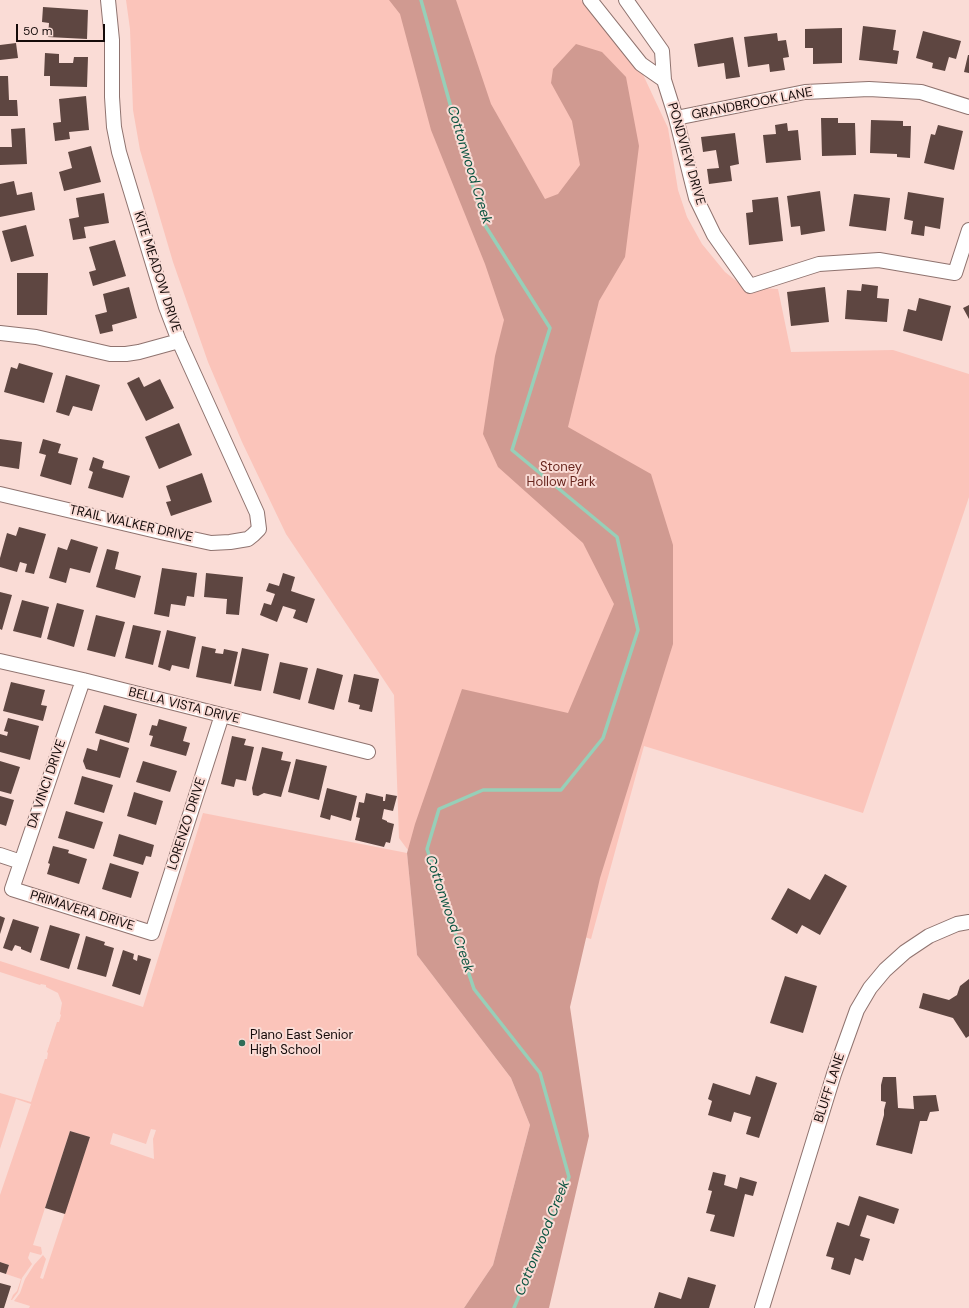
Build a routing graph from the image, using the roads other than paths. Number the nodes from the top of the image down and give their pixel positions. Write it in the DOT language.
graph roads {
  1 [pos="108,0"];
  2 [pos="590,0"];
  3 [pos="626,0"];
  4 [pos="664,80"];
  5 [pos="969,107"];
  6 [pos="676,118"];
  7 [pos="969,230"];
  8 [pos="0,333"];
  9 [pos="179,341"];
  10 [pos="0,494"];
  11 [pos="259,529"];
  12 [pos="0,661"];
  13 [pos="83,680"];
  14 [pos="222,715"];
  15 [pos="368,752"];
  16 [pos="0,855"];
  17 [pos="21,862"];
  18 [pos="12,889"];
  19 [pos="969,922"];
  20 [pos="152,933"];
  21 [pos="762,1308"];
  1 -- 9 [label="street, KITE MEADOW DRIVE"];
  2 -- 4 [label="street"];
  3 -- 4 [label="street, PONDVIEW DRIVE"];
  4 -- 6 [label="street, PONDVIEW DRIVE"];
  5 -- 6 [label="street, GRANDBROOK LANE"];
  6 -- 7 [label="street, PONDVIEW DRIVE"];
  8 -- 9 [label="street"];
  9 -- 11 [label="street, KITE MEADOW DRIVE"];
  10 -- 11 [label="street, TRAIL WALKER DRIVE"];
  12 -- 13 [label="street, BELLA VISTA DRIVE"];
  13 -- 14 [label="street, BELLA VISTA DRIVE"];
  13 -- 17 [label="street, DA VINCI DRIVE"];
  14 -- 15 [label="street, BELLA VISTA DRIVE"];
  14 -- 20 [label="street, LORENZO DRIVE"];
  16 -- 17 [label="street"];
  17 -- 18 [label="street, DA VINCI DRIVE"];
  18 -- 20 [label="street, PRIMAVERA DRIVE"];
  19 -- 21 [label="street, BLUFF LANE"];
}
